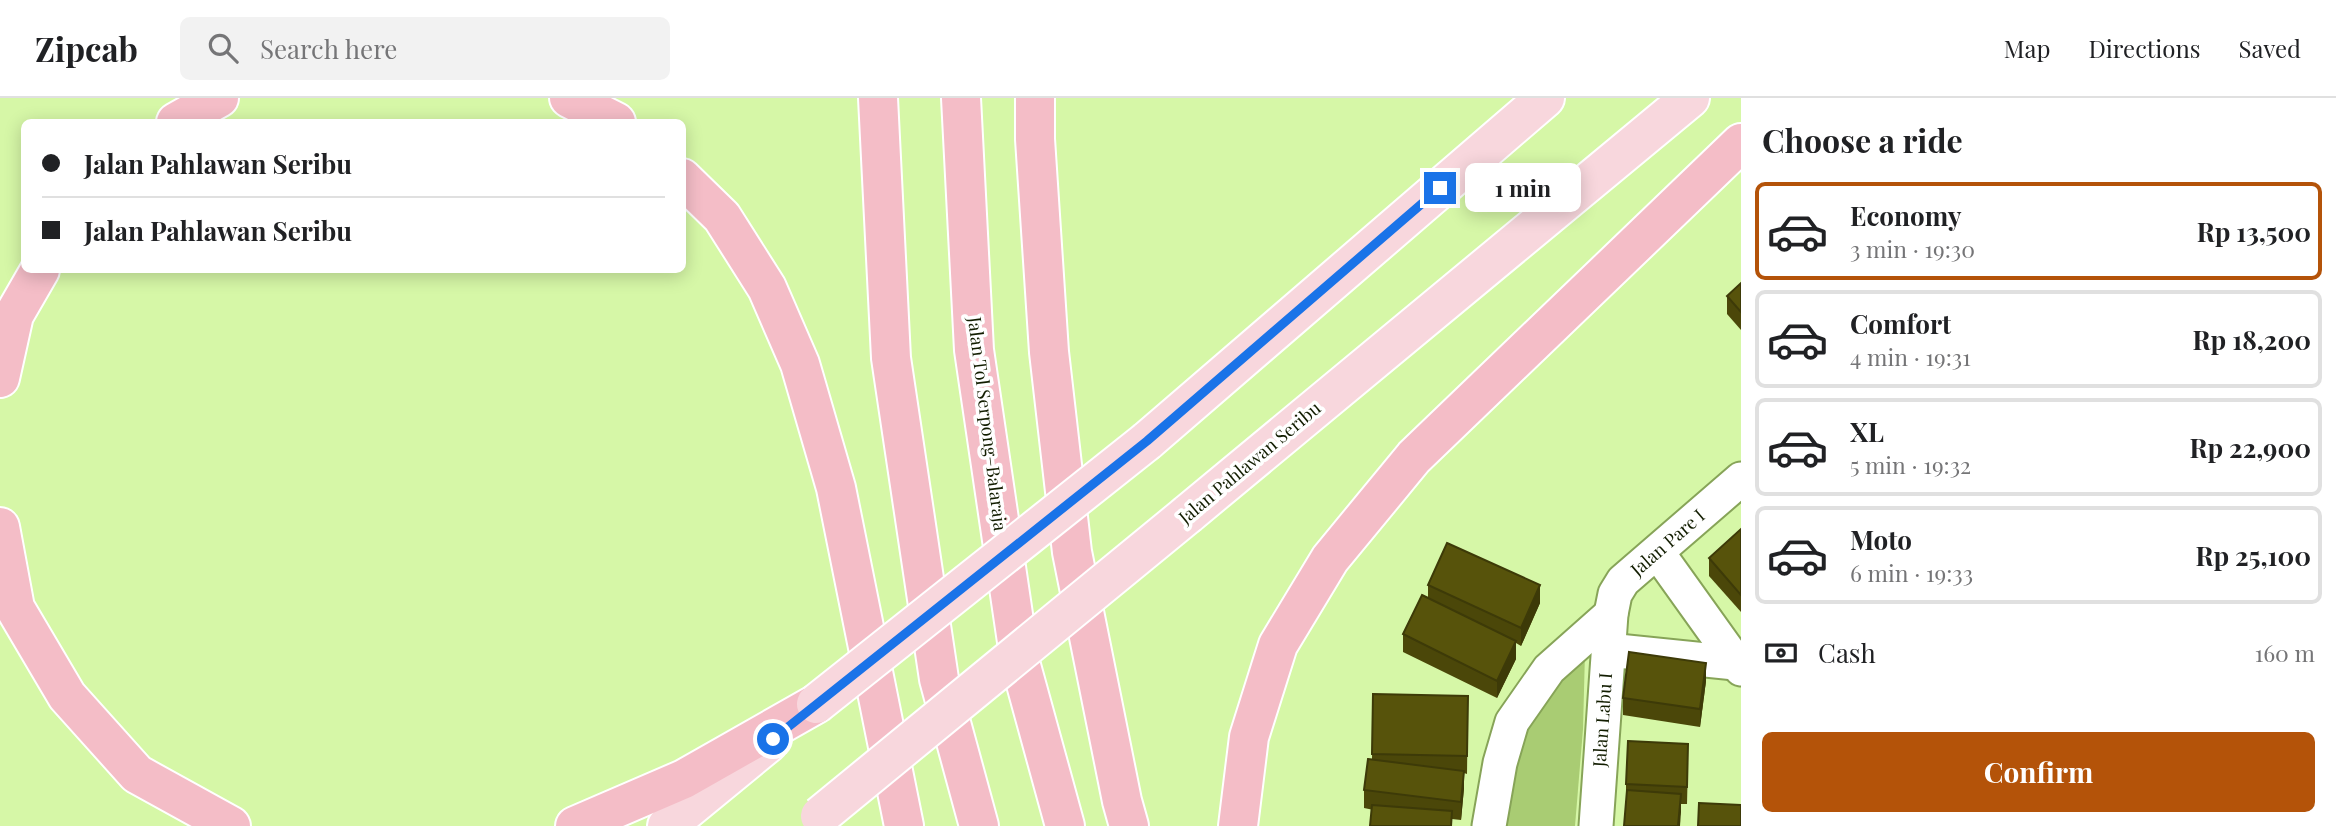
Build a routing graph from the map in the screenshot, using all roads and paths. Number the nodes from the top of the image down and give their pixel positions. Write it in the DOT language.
graph roads {
  1 [pos="219,98"];
  2 [pos="569,98"];
  3 [pos="877,98"];
  4 [pos="961,98"];
  5 [pos="1035,98"];
  6 [pos="1545,98"];
  7 [pos="1690,98"];
  8 [pos="181,119"];
  9 [pos="610,119"];
  10 [pos="1741,143"];
  11 [pos="686,182"];
  12 [pos="38,273"];
  13 [pos="0,378"];
  14 [pos="1741,479"];
  15 [pos="0,527"];
  16 [pos="1658,554"];
  17 [pos="1611,614"];
  18 [pos="1608,650"];
  19 [pos="1738,666"];
  20 [pos="816,704"];
  21 [pos="815,821"];
  22 [pos="232,826"];
  23 [pos="575,826"];
  24 [pos="667,826"];
  25 [pos="904,826"];
  26 [pos="979,826"];
  27 [pos="1065,826"];
  28 [pos="1129,826"];
  29 [pos="1238,826"];
  30 [pos="1489,826"];
  31 [pos="1597,826"];
  1 -- 8 [label="highway"];
  2 -- 9 [label="highway"];
  3 -- 26 [label="highway"];
  4 -- 27 [label="highway, Jalan Tol Serpong–Balaraja"];
  5 -- 28 [label="highway"];
  6 -- 20 [label="main road, bridge"];
  7 -- 21 [label="main road, Jalan Pahlawan Seribu, bridge"];
  10 -- 29 [label="highway"];
  11 -- 25 [label="highway"];
  12 -- 13 [label="highway"];
  14 -- 16 [label="street, Jalan Pare I"];
  15 -- 22 [label="highway"];
  16 -- 17 [label="street, Jalan Pare I"];
  16 -- 19 [label="street"];
  17 -- 18 [label="street, Jalan Labu I"];
  17 -- 30 [label="street, Jalan Pare I"];
  18 -- 19 [label="street"];
  18 -- 31 [label="street, Jalan Labu I"];
  20 -- 23 [label="highway"];
  20 -- 24 [label="main road"];
}
